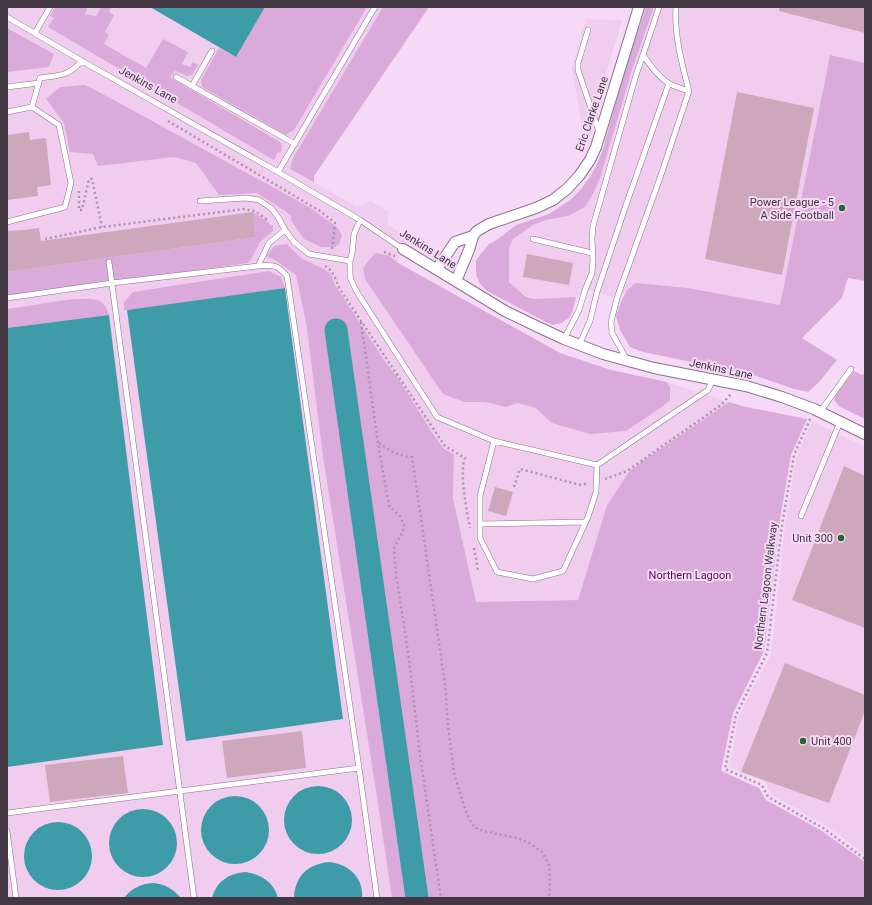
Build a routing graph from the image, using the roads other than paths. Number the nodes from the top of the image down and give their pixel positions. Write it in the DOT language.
graph roads {
  1 [pos="50,7"];
  2 [pos="374,7"];
  3 [pos="639,7"];
  4 [pos="659,7"];
  5 [pos="676,7"];
  6 [pos="7,17"];
  7 [pos="588,30"];
  8 [pos="35,33"];
  9 [pos="212,51"];
  10 [pos="644,55"];
  11 [pos="82,61"];
  12 [pos="176,77"];
  13 [pos="39,83"];
  14 [pos="669,83"];
  15 [pos="192,86"];
  16 [pos="7,87"];
  17 [pos="689,91"];
  18 [pos="32,107"];
  19 [pos="7,112"];
  20 [pos="600,134"];
  21 [pos="294,144"];
  22 [pos="278,172"];
  23 [pos="200,200"];
  24 [pos="360,220"];
  25 [pos="7,222"];
  26 [pos="285,230"];
  27 [pos="473,236"];
  28 [pos="533,239"];
  29 [pos="400,253"];
  30 [pos="592,253"];
  31 [pos="350,261"];
  32 [pos="109,262"];
  33 [pos="258,266"];
  34 [pos="437,269"];
  35 [pos="456,281"];
  36 [pos="112,283"];
  37 [pos="7,298"];
  38 [pos="564,339"];
  39 [pos="579,345"];
  40 [pos="627,360"];
  41 [pos="851,369"];
  42 [pos="712,379"];
  43 [pos="820,412"];
  44 [pos="840,422"];
  45 [pos="865,434"];
  46 [pos="494,441"];
  47 [pos="597,465"];
  48 [pos="801,516"];
  49 [pos="586,522"];
  50 [pos="480,524"];
  51 [pos="359,768"];
  52 [pos="180,790"];
  53 [pos="7,814"];
  54 [pos="7,831"];
  55 [pos="16,898"];
  56 [pos="194,898"];
  57 [pos="377,898"];
  1 -- 8 [label="lane"];
  2 -- 21 [label="lane"];
  3 -- 20 [label="street, Eric Clarke Lane"];
  4 -- 10 [label="lane"];
  5 -- 17 [label="lane"];
  6 -- 8 [label="lane, Jenkins Lane"];
  7 -- 20 [label="lane"];
  8 -- 11 [label="lane, Jenkins Lane"];
  9 -- 15 [label="lane"];
  10 -- 14 [label="lane"];
  10 -- 30 [label="lane"];
  11 -- 13 [label="lane"];
  11 -- 22 [label="lane, Jenkins Lane"];
  12 -- 15 [label="lane"];
  13 -- 16 [label="lane"];
  13 -- 18 [label="lane"];
  14 -- 17 [label="lane"];
  14 -- 39 [label="lane"];
  15 -- 21 [label="lane"];
  17 -- 40 [label="lane"];
  18 -- 19 [label="lane"];
  18 -- 25 [label="lane"];
  20 -- 27 [label="street, Eric Clarke Lane"];
  21 -- 22 [label="lane"];
  22 -- 24 [label="lane, Jenkins Lane"];
  23 -- 26 [label="lane"];
  24 -- 29 [label="lane, Jenkins Lane"];
  24 -- 31 [label="lane"];
  26 -- 31 [label="lane"];
  26 -- 33 [label="lane"];
  27 -- 34 [label="street, Eric Clarke Lane"];
  27 -- 35 [label="street"];
  28 -- 30 [label="lane"];
  29 -- 34 [label="street, Jenkins Lane"];
  30 -- 38 [label="lane"];
  31 -- 46 [label="lane"];
  32 -- 36 [label="lane"];
  33 -- 36 [label="lane"];
  33 -- 51 [label="lane"];
  34 -- 35 [label="street, Jenkins Lane"];
  35 -- 38 [label="street, Jenkins Lane"];
  36 -- 37 [label="lane"];
  36 -- 52 [label="lane"];
  38 -- 39 [label="street, Jenkins Lane"];
  39 -- 40 [label="street, Jenkins Lane"];
  40 -- 42 [label="street, Jenkins Lane"];
  41 -- 43 [label="lane"];
  42 -- 43 [label="street, Jenkins Lane"];
  42 -- 47 [label="lane"];
  43 -- 44 [label="street, Jenkins Lane"];
  44 -- 45 [label="street, Jenkins Lane"];
  44 -- 48 [label="lane"];
  46 -- 47 [label="lane"];
  46 -- 50 [label="lane"];
  47 -- 49 [label="lane"];
  49 -- 50 [label="lane"];
  49 -- 50 [label="lane"];
  51 -- 52 [label="lane"];
  51 -- 57 [label="lane"];
  52 -- 53 [label="lane"];
  52 -- 56 [label="lane"];
  54 -- 55 [label="lane"];
}
